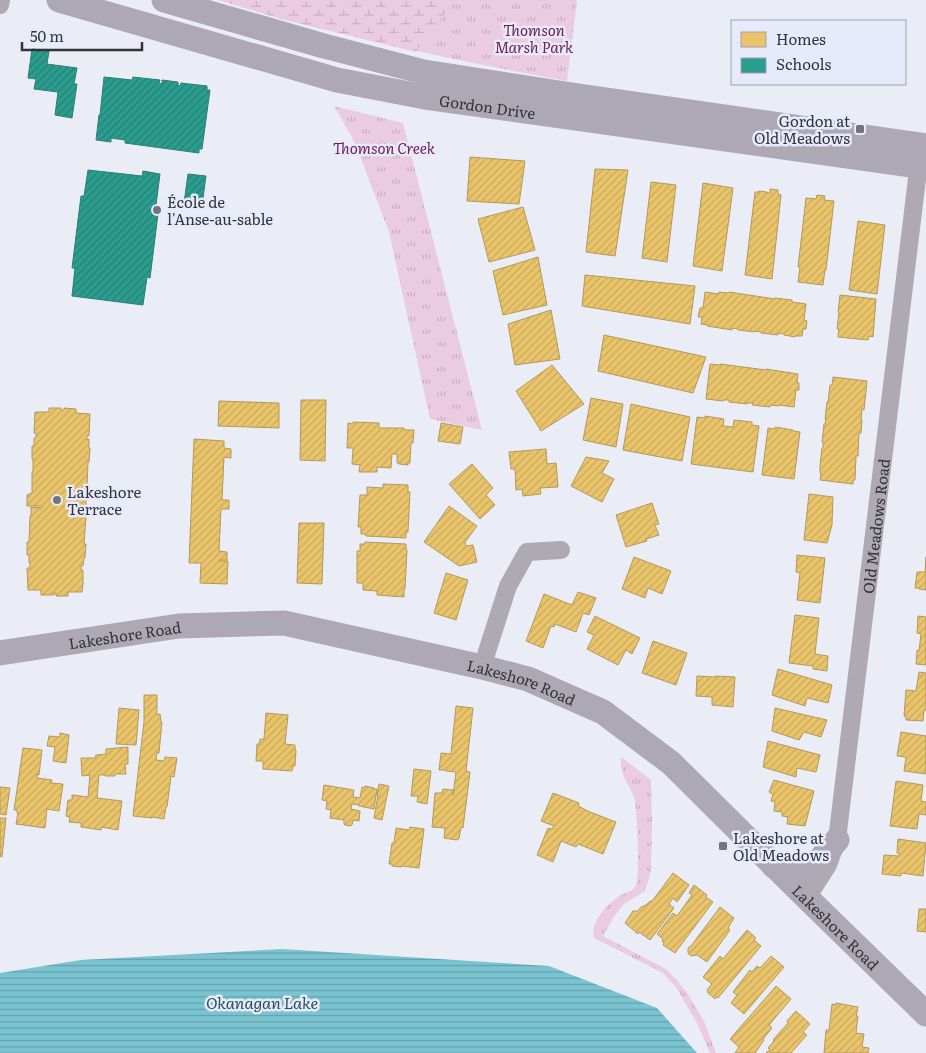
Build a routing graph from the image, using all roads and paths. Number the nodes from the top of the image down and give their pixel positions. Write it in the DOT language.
graph roads {
  1 [pos="1,0"];
  2 [pos="59,0"];
  3 [pos="164,0"];
  4 [pos="0,5"];
  5 [pos="923,157"];
  6 [pos="561,550"];
  7 [pos="0,653"];
  8 [pos="482,667"];
  9 [pos="837,840"];
  10 [pos="774,866"];
  11 [pos="807,898"];
  12 [pos="926,1014"];
  1 -- 4 [label="street"];
  2 -- 5 [label="main road, Gordon Drive"];
  3 -- 5 [label="main road, Gordon Drive"];
  5 -- 9 [label="street, Old Meadows Road"];
  6 -- 8 [label="street"];
  7 -- 8 [label="main road, Lakeshore Road"];
  8 -- 10 [label="main road, Lakeshore Road"];
  9 -- 10 [label="main road"];
  9 -- 11 [label="street, Old Meadows Road"];
  10 -- 11 [label="main road, Lakeshore Road"];
  11 -- 12 [label="main road, Lakeshore Road"];
}
